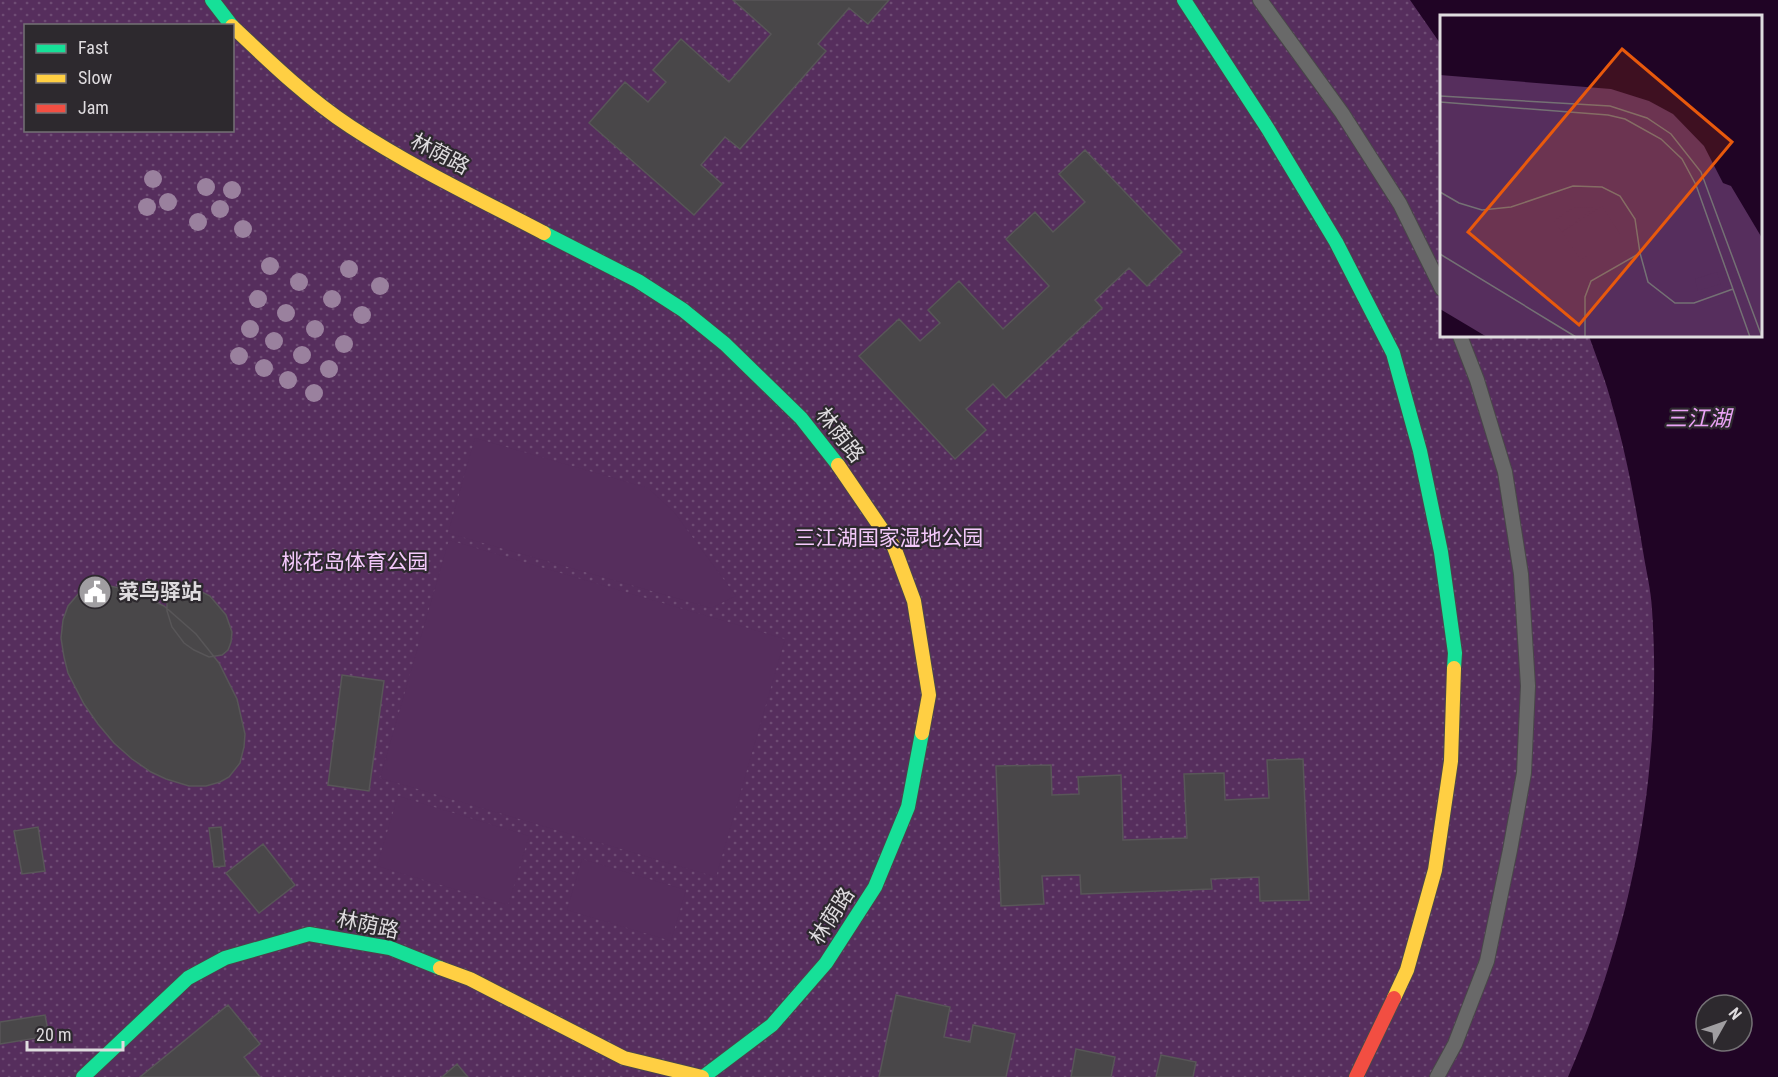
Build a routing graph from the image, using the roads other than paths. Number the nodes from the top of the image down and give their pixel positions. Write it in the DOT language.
graph roads {
  1 [pos="212,0"];
  2 [pos="1184,0"];
  3 [pos="1260,0"];
  4 [pos="230,24"];
  5 [pos="234,28"];
  6 [pos="1440,285"];
  7 [pos="1461,338"];
  8 [pos="83,1077"];
  9 [pos="702,1077"];
  10 [pos="1356,1077"];
  11 [pos="1437,1077"];
  1 -- 4 [label="street, 林荫路"];
  2 -- 10 [label="street"];
  3 -- 6 [label="lane"];
  5 -- 9 [label="street, 林荫路"];
  7 -- 11 [label="lane"];
  8 -- 9 [label="street, 林荫路"];
}
